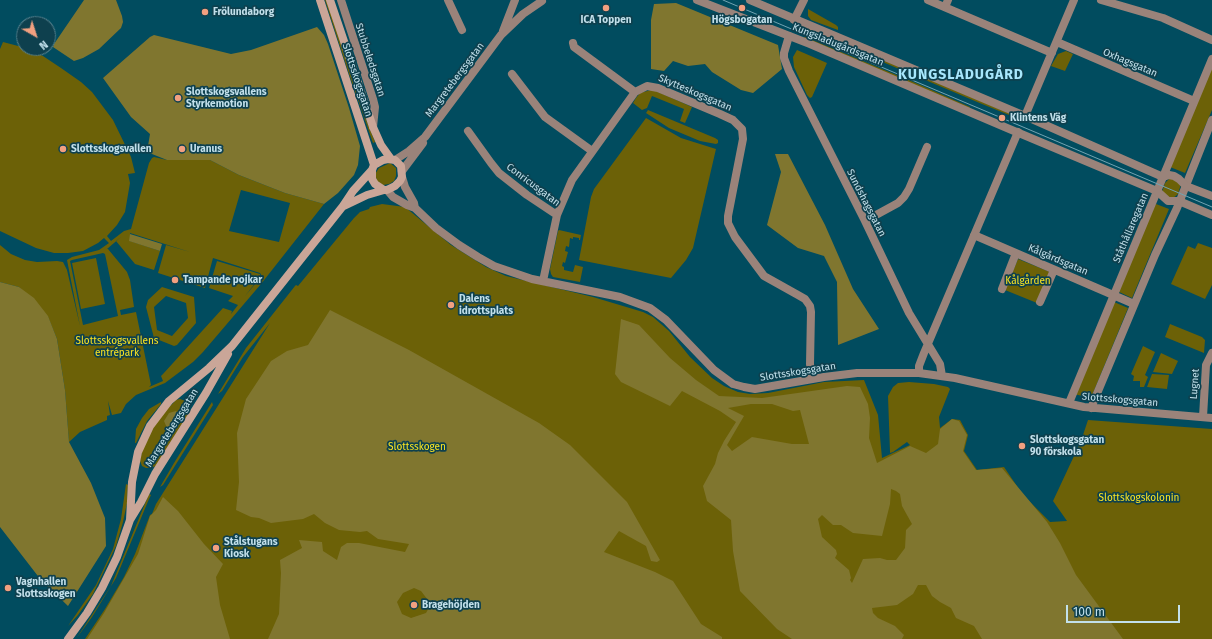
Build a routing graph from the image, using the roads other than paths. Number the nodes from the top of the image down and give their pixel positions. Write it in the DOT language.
graph roads {
  1 [pos="320,0"];
  2 [pos="341,0"];
  3 [pos="448,0"];
  4 [pos="514,0"];
  5 [pos="542,0"];
  6 [pos="697,0"];
  7 [pos="750,0"];
  8 [pos="804,0"];
  9 [pos="928,0"];
  10 [pos="1074,0"];
  11 [pos="1101,0"];
  12 [pos="331,1"];
  13 [pos="947,4"];
  14 [pos="794,20"];
  15 [pos="462,30"];
  16 [pos="501,35"];
  17 [pos="789,36"];
  18 [pos="1212,40"];
  19 [pos="1057,42"];
  20 [pos="573,43"];
  21 [pos="1052,53"];
  22 [pos="1212,60"];
  23 [pos="512,74"];
  24 [pos="635,92"];
  25 [pos="1194,101"];
  26 [pos="1025,116"];
  27 [pos="1212,120"];
  28 [pos="373,127"];
  29 [pos="468,131"];
  30 [pos="1018,132"];
  31 [pos="425,137"];
  32 [pos="927,147"];
  33 [pos="592,151"];
  34 [pos="393,160"];
  35 [pos="373,168"];
  36 [pos="402,174"];
  37 [pos="1163,177"];
  38 [pos="1186,186"];
  39 [pos="386,190"];
  40 [pos="1157,191"];
  41 [pos="1212,196"];
  42 [pos="1179,201"];
  43 [pos="343,206"];
  44 [pos="415,208"];
  45 [pos="557,215"];
  46 [pos="1212,215"];
  47 [pos="864,221"];
  48 [pos="974,235"];
  49 [pos="1016,253"];
  50 [pos="1054,270"];
  51 [pos="543,281"];
  52 [pos="1002,288"];
  53 [pos="1114,295"];
  54 [pos="1040,302"];
  55 [pos="1134,304"];
  56 [pos="928,345"];
  57 [pos="232,346"];
  58 [pos="1212,353"];
  59 [pos="919,373"];
  60 [pos="942,376"];
  61 [pos="812,378"];
  62 [pos="1068,404"];
  63 [pos="1091,408"];
  64 [pos="1203,417"];
  65 [pos="1212,418"];
  66 [pos="130,520"];
  67 [pos="68,639"];
  1 -- 35 [label="main road, Slottsskogsgatan"];
  2 -- 28 [label="street, Stubbeledsgatan"];
  3 -- 15 [label="street"];
  4 -- 16 [label="street, Margretebergsgatan"];
  5 -- 16 [label="street, Margretebergsgatan"];
  6 -- 17 [label="street, Kungsladugårdsgatan"];
  7 -- 14 [label="street, Kungsladugårdsgatan"];
  8 -- 14 [label="street"];
  9 -- 13 [label="street"];
  10 -- 19 [label="street"];
  11 -- 18 [label="street"];
  12 -- 28 [label="main road, Slottsskogsgatan"];
  13 -- 21 [label="street"];
  14 -- 26 [label="street, Kungsladugårdsgatan"];
  16 -- 31 [label="street, Margretebergsgatan"];
  17 -- 30 [label="street, Kungsladugårdsgatan"];
  17 -- 47 [label="street, Sundshagsgatan"];
  19 -- 21 [label="street"];
  19 -- 25 [label="street, Oxhagsgatan"];
  20 -- 24 [label="street"];
  21 -- 26 [label="street"];
  22 -- 25 [label="street, Ståthållaregatan"];
  23 -- 33 [label="street"];
  24 -- 33 [label="street"];
  24 -- 61 [label="street, Skytteskogsgatan"];
  25 -- 37 [label="street, Ståthållaregatan"];
  26 -- 37 [label="street, Kungsladugårdsgatan"];
  27 -- 38 [label="street"];
  28 -- 34 [label="main road, Slottsskogsgatan"];
  29 -- 45 [label="street, Conricusgatan"];
  30 -- 40 [label="street, Kungsladugårdsgatan"];
  30 -- 48 [label="street"];
  31 -- 34 [label="street, Margretebergsgatan"];
  31 -- 36 [label="street, Margretebergsgatan"];
  32 -- 47 [label="street"];
  33 -- 45 [label="street"];
  34 -- 35 [label="main road, Margretebergsgatan"];
  34 -- 36 [label="main road"];
  35 -- 39 [label="main road"];
  35 -- 43 [label="main road, Margretebergsgatan"];
  36 -- 39 [label="main road, Margretebergsgatan"];
  36 -- 44 [label="street, Slottsskogsgatan"];
  37 -- 38 [label="street, Kungsladugårdsgatan"];
  37 -- 40 [label="street, Ståthållaregatan"];
  38 -- 41 [label="street, Kungsladugårdsgatan"];
  38 -- 42 [label="street"];
  39 -- 43 [label="main road, Margretebergsgatan"];
  39 -- 44 [label="street, Slottsskogsgatan"];
  40 -- 42 [label="street, Kungsladugårdsgatan"];
  40 -- 53 [label="street, Ståthållaregatan"];
  42 -- 46 [label="street, Kungsladugårdsgatan"];
  42 -- 55 [label="street"];
  43 -- 57 [label="main road, Margretebergsgatan"];
  44 -- 51 [label="street, Slottsskogsgatan"];
  45 -- 51 [label="street"];
  47 -- 56 [label="street, Sundshagsgatan"];
  48 -- 49 [label="street, Kålgårdsgatan"];
  48 -- 56 [label="street"];
  49 -- 50 [label="street, Kålgårdsgatan"];
  49 -- 52 [label="street"];
  50 -- 53 [label="street, Kålgårdsgatan"];
  50 -- 54 [label="street"];
  51 -- 61 [label="street, Slottsskogsgatan"];
  53 -- 55 [label="street, Kålgårdsgatan"];
  53 -- 62 [label="street, Ståthållaregatan"];
  55 -- 63 [label="street"];
  56 -- 59 [label="street"];
  56 -- 60 [label="street, Sundshagsgatan"];
  57 -- 66 [label="main road, Margretebergsgatan"];
  57 -- 66 [label="main road, Margretebergsgatan"];
  58 -- 64 [label="street, Lugnet"];
  59 -- 60 [label="street, Slottsskogsgatan"];
  59 -- 61 [label="street, Slottsskogsgatan"];
  60 -- 62 [label="street, Slottsskogsgatan"];
  62 -- 63 [label="street, Slottsskogsgatan"];
  63 -- 64 [label="street, Slottsskogsgatan"];
  64 -- 65 [label="street, Slottsskogsgatan"];
  66 -- 67 [label="main road, Margretebergsgatan"];
}
